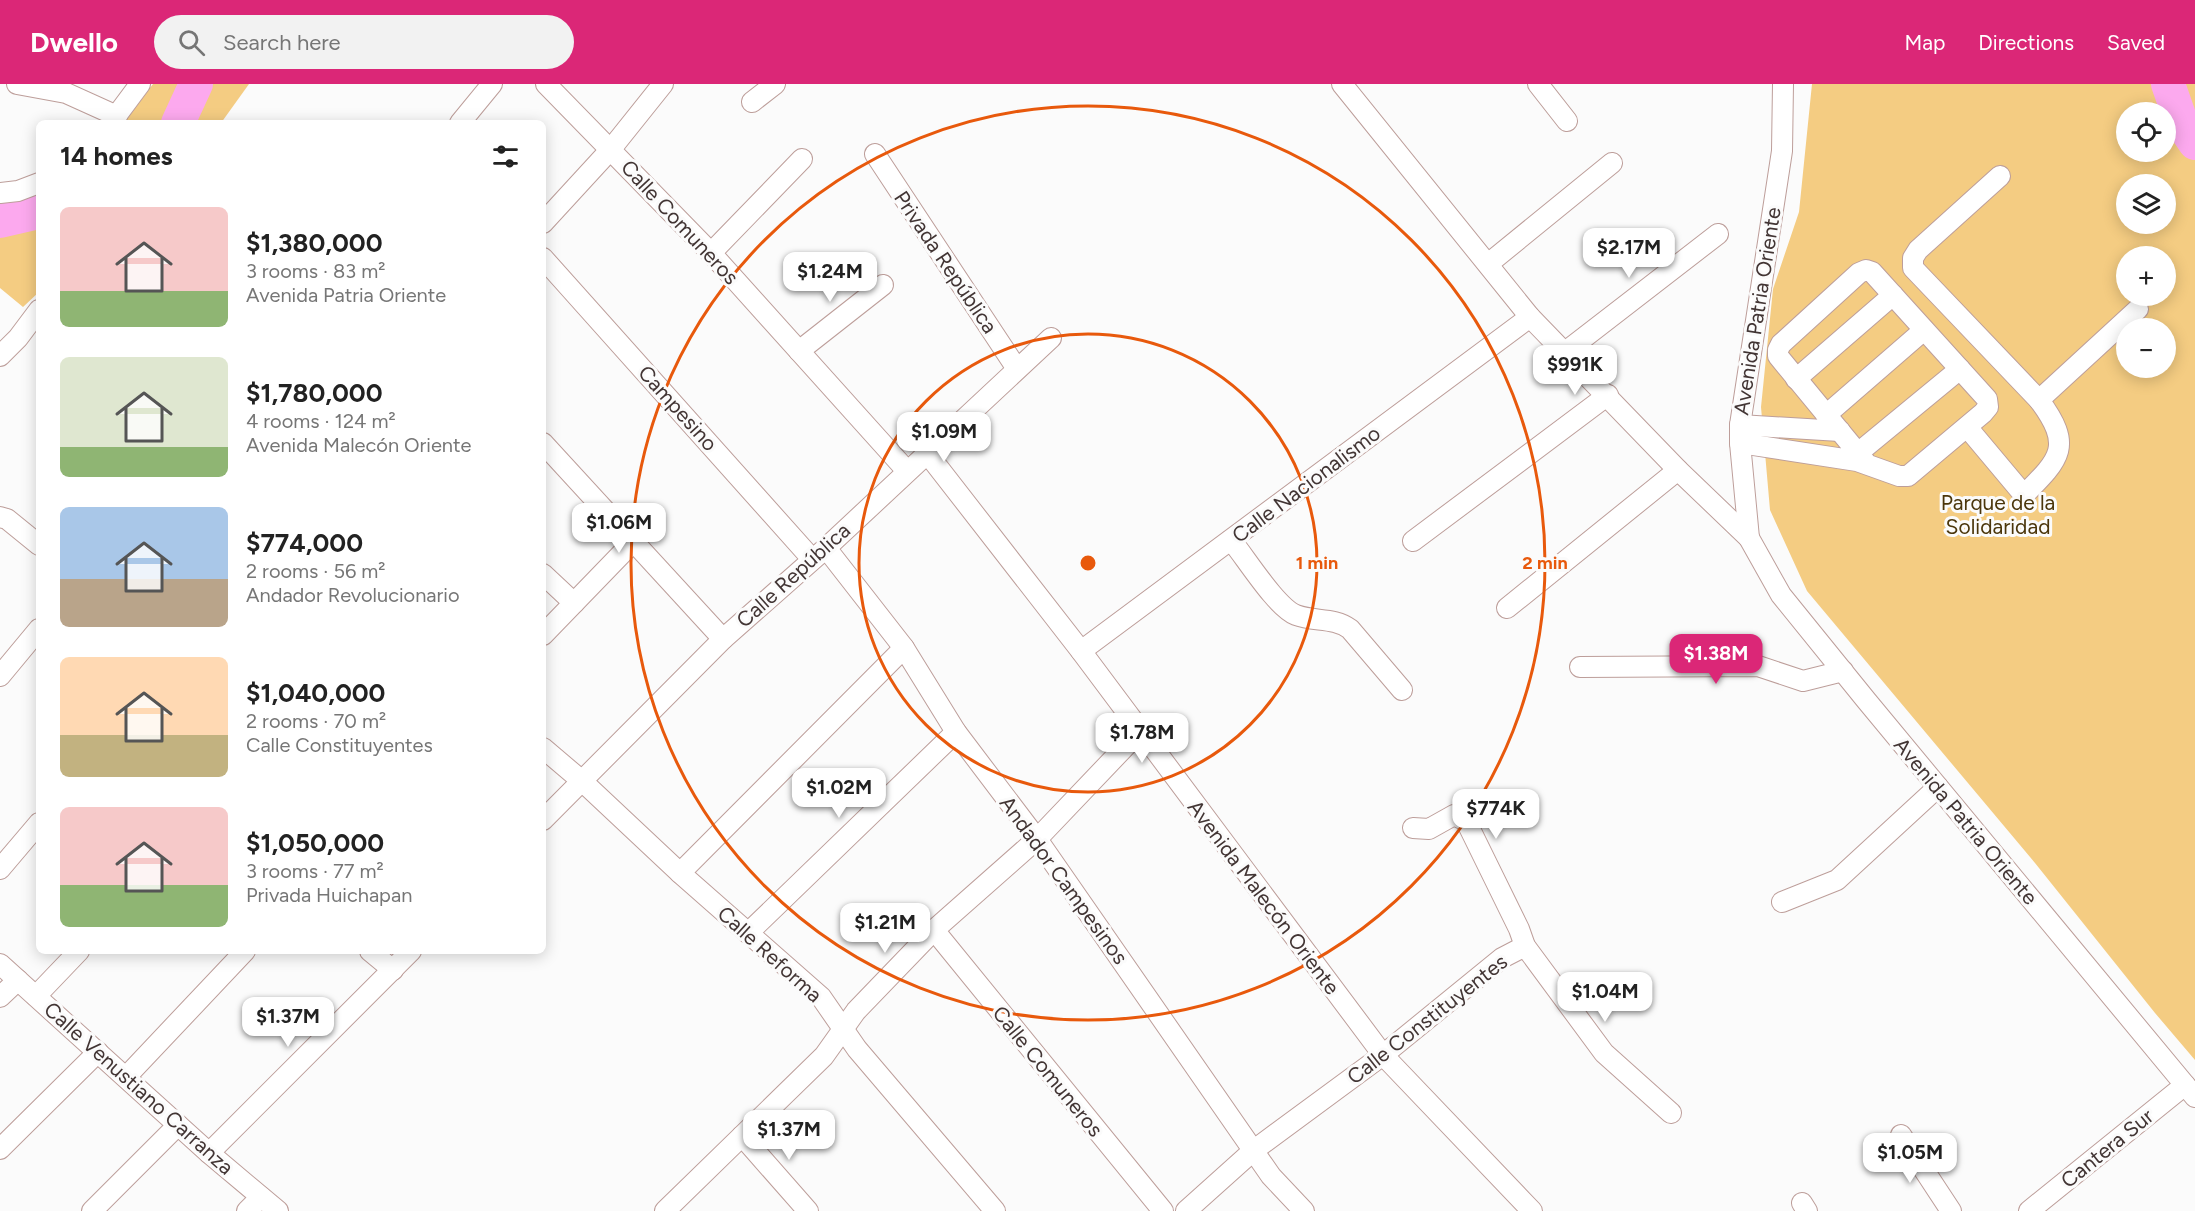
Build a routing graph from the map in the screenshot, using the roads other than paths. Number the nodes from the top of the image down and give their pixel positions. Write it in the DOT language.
graph roads {
  1 [pos="17,84"];
  2 [pos="140,84"];
  3 [pos="492,84"];
  4 [pos="546,84"];
  5 [pos="663,84"];
  6 [pos="775,84"];
  7 [pos="1342,84"];
  8 [pos="1538,84"];
  9 [pos="1783,84"];
  10 [pos="752,102"];
  11 [pos="114,120"];
  12 [pos="462,120"];
  13 [pos="1567,121"];
  14 [pos="611,149"];
  15 [pos="875,154"];
  16 [pos="802,159"];
  17 [pos="1612,163"];
  18 [pos="2000,176"];
  19 [pos="36,184"];
  20 [pos="0,193"];
  21 [pos="546,220"];
  22 [pos="1718,234"];
  23 [pos="711,253"];
  24 [pos="546,261"];
  25 [pos="1488,264"];
  26 [pos="883,285"];
  27 [pos="1893,295"];
  28 [pos="2138,309"];
  29 [pos="36,314"];
  30 [pos="1530,317"];
  31 [pos="1924,330"];
  32 [pos="1051,338"];
  33 [pos="799,351"];
  34 [pos="1564,353"];
  35 [pos="0,356"];
  36 [pos="1017,369"];
  37 [pos="1960,369"];
  38 [pos="1796,378"];
  39 [pos="1608,395"];
  40 [pos="2039,400"];
  41 [pos="1827,415"];
  42 [pos="1967,427"];
  43 [pos="1801,428"];
  44 [pos="1840,431"];
  45 [pos="1740,434"];
  46 [pos="546,446"];
  47 [pos="1803,452"];
  48 [pos="927,453"];
  49 [pos="1862,458"];
  50 [pos="1678,470"];
  51 [pos="907,471"];
  52 [pos="0,517"];
  53 [pos="1749,538"];
  54 [pos="1231,540"];
  55 [pos="1413,541"];
  56 [pos="36,542"];
  57 [pos="633,542"];
  58 [pos="819,553"];
  59 [pos="546,577"];
  60 [pos="574,603"];
  61 [pos="1508,608"];
  62 [pos="546,632"];
  63 [pos="36,633"];
  64 [pos="723,639"];
  65 [pos="904,648"];
  66 [pos="1081,651"];
  67 [pos="1580,667"];
  68 [pos="1843,671"];
  69 [pos="0,675"];
  70 [pos="1402,690"];
  71 [pos="1140,731"];
  72 [pos="956,732"];
  73 [pos="546,751"];
  74 [pos="582,781"];
  75 [pos="1938,787"];
  76 [pos="546,817"];
  77 [pos="36,827"];
  78 [pos="1413,828"];
  79 [pos="1037,838"];
  80 [pos="0,868"];
  81 [pos="680,873"];
  82 [pos="1782,902"];
  83 [pos="934,930"];
  84 [pos="748,933"];
  85 [pos="1525,946"];
  86 [pos="76,954"];
  87 [pos="242,954"];
  88 [pos="374,954"];
  89 [pos="408,954"];
  90 [pos="0,964"];
  91 [pos="393,970"];
  92 [pos="18,980"];
  93 [pos="36,996"];
  94 [pos="0,997"];
  95 [pos="843,1029"];
  96 [pos="98,1052"];
  97 [pos="1383,1055"];
  98 [pos="126,1077"];
  99 [pos="2190,1091"];
  100 [pos="1671,1113"];
  101 [pos="178,1125"];
  102 [pos="1901,1135"];
  103 [pos="742,1136"];
  104 [pos="0,1149"];
  105 [pos="1254,1150"];
  106 [pos="209,1153"];
  107 [pos="261,1197"];
  108 [pos="992,1210"];
  109 [pos="92,1211"];
  110 [pos="247,1211"];
  111 [pos="278,1211"];
  112 [pos="665,1211"];
  113 [pos="808,1211"];
  114 [pos="1163,1211"];
  115 [pos="1186,1211"];
  116 [pos="1304,1211"];
  117 [pos="1532,1211"];
  118 [pos="1951,1211"];
  119 [pos="2029,1211"];
  1 -- 11 [label="street"];
  2 -- 11 [label="street"];
  3 -- 12 [label="street"];
  4 -- 14 [label="street, Calle Comuneros"];
  5 -- 14 [label="street"];
  6 -- 10 [label="street"];
  7 -- 25 [label="street, Avenida Patria Oriente"];
  8 -- 13 [label="street"];
  9 -- 45 [label="street, Avenida Patria Oriente"];
  14 -- 21 [label="street"];
  14 -- 23 [label="street, Calle Comuneros"];
  15 -- 36 [label="street, Privada República"];
  16 -- 23 [label="street"];
  17 -- 25 [label="street"];
  18 -- 40 [label="street"];
  19 -- 20 [label="street"];
  22 -- 34 [label="street"];
  23 -- 33 [label="street, Calle Comuneros"];
  24 -- 58 [label="street, Campesino"];
  25 -- 30 [label="street, Avenida Patria Oriente"];
  26 -- 33 [label="street"];
  27 -- 31 [label="street"];
  27 -- 38 [label="street"];
  27 -- 38 [label="street"];
  28 -- 40 [label="street"];
  29 -- 35 [label="street"];
  30 -- 34 [label="street, Avenida Patria Oriente"];
  30 -- 54 [label="street, Calle Nacionalismo"];
  31 -- 37 [label="street"];
  31 -- 41 [label="street"];
  32 -- 36 [label="street, Calle República"];
  33 -- 51 [label="street, Calle Comuneros"];
  34 -- 39 [label="street, Avenida Patria Oriente"];
  36 -- 48 [label="street, Calle República"];
  37 -- 42 [label="street"];
  37 -- 49 [label="street"];
  38 -- 41 [label="street"];
  39 -- 50 [label="street, Avenida Patria Oriente"];
  39 -- 55 [label="street"];
  40 -- 42 [label="street"];
  41 -- 44 [label="street"];
  42 -- 49 [label="street"];
  43 -- 44 [label="street"];
  43 -- 45 [label="street"];
  43 -- 47 [label="street"];
  44 -- 49 [label="street"];
  45 -- 47 [label="street"];
  45 -- 53 [label="street, Avenida Patria Oriente"];
  46 -- 57 [label="street"];
  47 -- 49 [label="street"];
  48 -- 51 [label="street, Calle República"];
  48 -- 66 [label="street, Avenida Malecón Oriente"];
  50 -- 53 [label="street, Avenida Patria Oriente"];
  50 -- 61 [label="street"];
  51 -- 58 [label="street, Calle República"];
  52 -- 56 [label="street"];
  53 -- 68 [label="street, Avenida Patria Oriente"];
  54 -- 66 [label="street, Calle Nacionalismo"];
  54 -- 70 [label="street"];
  57 -- 60 [label="street"];
  57 -- 64 [label="street"];
  58 -- 64 [label="street, Calle República"];
  58 -- 65 [label="street, Andador Campesinos"];
  59 -- 60 [label="street"];
  60 -- 62 [label="street"];
  63 -- 69 [label="street"];
  64 -- 74 [label="street, Calle República"];
  65 -- 72 [label="street, Andador Campesinos"];
  65 -- 81 [label="street"];
  66 -- 71 [label="street, Avenida Malecón Oriente"];
  67 -- 68 [label="street"];
  68 -- 75 [label="street, Avenida Patria Oriente"];
  71 -- 79 [label="street"];
  71 -- 97 [label="street, Avenida Malecón Oriente"];
  72 -- 79 [label="street, Andador Campesinos"];
  72 -- 84 [label="street"];
  73 -- 74 [label="street, Calle Reforma"];
  74 -- 76 [label="street, Calle República"];
  74 -- 81 [label="street, Calle Reforma"];
  75 -- 82 [label="street"];
  75 -- 99 [label="street, Avenida Patria Oriente"];
  77 -- 80 [label="street"];
  78 -- 85 [label="street"];
  79 -- 83 [label="street"];
  79 -- 105 [label="street, Andador Campesinos"];
  81 -- 84 [label="street, Calle Reforma"];
  83 -- 95 [label="street"];
  83 -- 114 [label="street, Calle Comuneros"];
  84 -- 95 [label="street, Calle Reforma"];
  85 -- 97 [label="street, Calle Constituyentes"];
  85 -- 100 [label="street, Calle Constituyentes"];
  86 -- 93 [label="street"];
  87 -- 98 [label="street"];
  88 -- 91 [label="street"];
  89 -- 91 [label="street"];
  90 -- 92 [label="street, Calle Venustiano Carranza"];
  91 -- 106 [label="street"];
  92 -- 93 [label="street, Calle Venustiano Carranza"];
  92 -- 94 [label="street"];
  93 -- 96 [label="street, Calle Venustiano Carranza"];
  95 -- 103 [label="street"];
  95 -- 108 [label="street, Calle Reforma"];
  96 -- 98 [label="street, Calle Venustiano Carranza"];
  96 -- 104 [label="street"];
  97 -- 105 [label="street, Calle Constituyentes"];
  97 -- 117 [label="street, Avenida Malecón Oriente"];
  98 -- 101 [label="street, Calle Venustiano Carranza"];
  99 -- 119 [label="street, Cantera Sur"];
  101 -- 106 [label="street, Calle Venustiano Carranza"];
  101 -- 109 [label="street"];
  102 -- 118 [label="street"];
  103 -- 112 [label="street"];
  103 -- 113 [label="street"];
  105 -- 115 [label="street, Calle Constituyentes"];
  105 -- 116 [label="street, Andador Campesinos"];
  106 -- 107 [label="street, Calle Venustiano Carranza"];
  107 -- 110 [label="street"];
  107 -- 111 [label="street, Calle Venustiano Carranza"];
}
